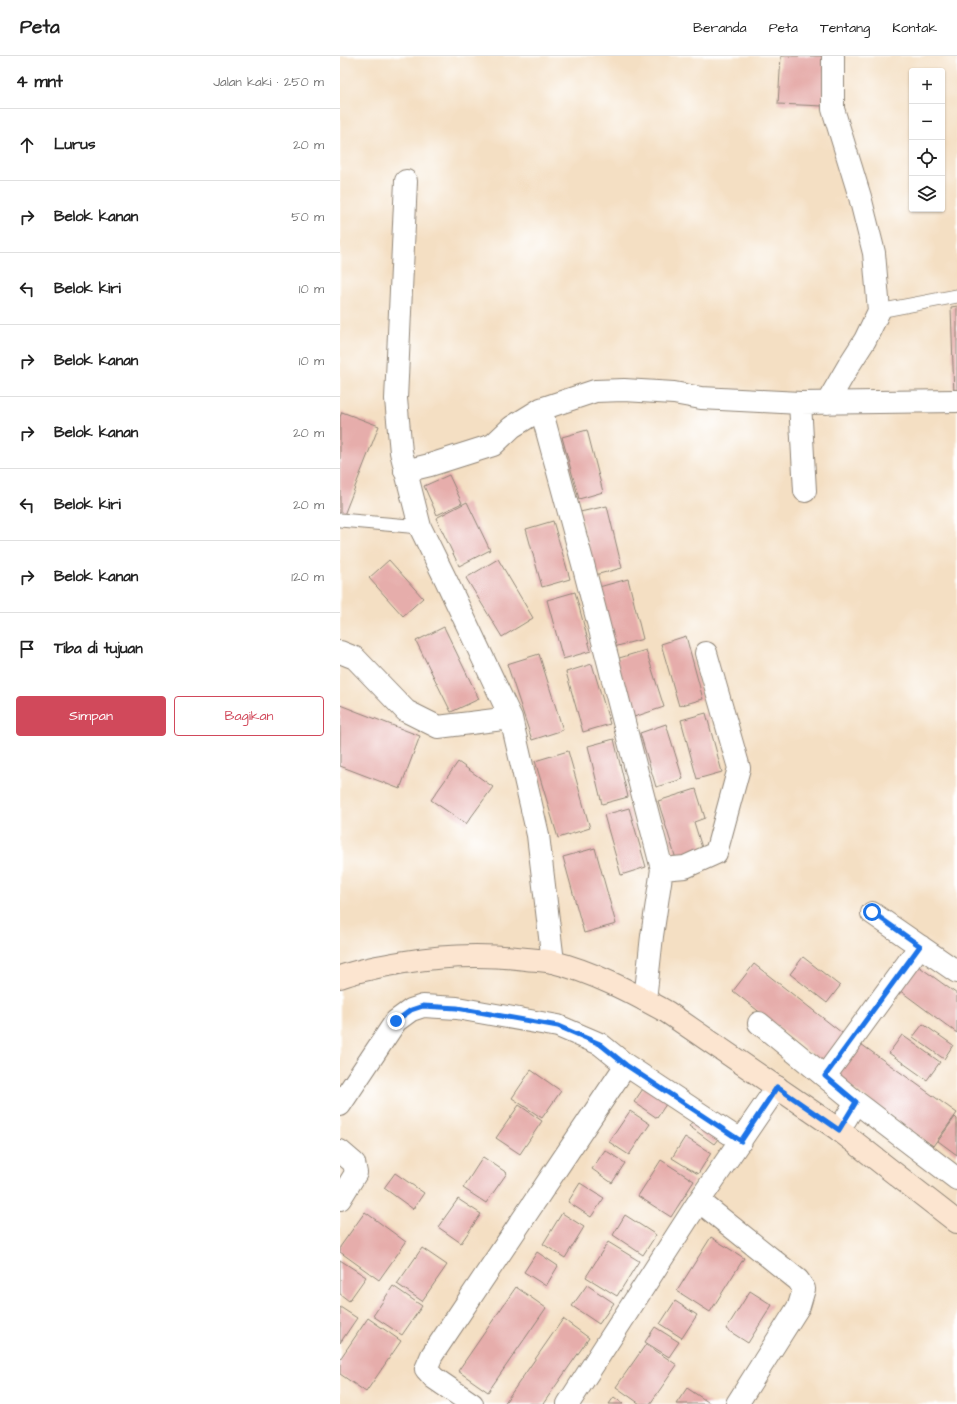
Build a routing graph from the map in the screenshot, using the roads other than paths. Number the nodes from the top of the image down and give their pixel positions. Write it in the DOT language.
graph roads {
  1 [pos="833,56"];
  2 [pos="406,181"];
  3 [pos="957,296"];
  4 [pos="879,311"];
  5 [pos="957,401"];
  6 [pos="827,402"];
  7 [pos="800,403"];
  8 [pos="541,409"];
  9 [pos="405,470"];
  10 [pos="806,491"];
  11 [pos="340,520"];
  12 [pos="420,527"];
  13 [pos="340,652"];
  14 [pos="706,653"];
  15 [pos="511,718"];
  16 [pos="662,869"];
  17 [pos="872,912"];
  18 [pos="920,946"];
  19 [pos="552,962"];
  20 [pos="957,972"];
  21 [pos="340,977"];
  22 [pos="645,1000"];
  23 [pos="759,1022"];
  24 [pos="626,1065"];
  25 [pos="825,1076"];
  26 [pos="777,1087"];
  27 [pos="856,1102"];
  28 [pos="340,1105"];
  29 [pos="839,1130"];
  30 [pos="741,1141"];
  31 [pos="340,1151"];
  32 [pos="957,1180"];
  33 [pos="340,1199"];
  34 [pos="699,1201"];
  35 [pos="957,1222"];
  36 [pos="472,1404"];
  37 [pos="568,1404"];
  38 [pos="737,1404"];
  1 -- 4 [label="street"];
  2 -- 9 [label="street"];
  3 -- 4 [label="lane"];
  4 -- 6 [label="street"];
  5 -- 6 [label="street"];
  6 -- 7 [label="street"];
  7 -- 8 [label="street"];
  7 -- 10 [label="street"];
  8 -- 9 [label="street"];
  8 -- 16 [label="street"];
  9 -- 12 [label="street"];
  11 -- 12 [label="lane"];
  12 -- 15 [label="street"];
  13 -- 15 [label="street"];
  14 -- 16 [label="street"];
  15 -- 19 [label="street"];
  16 -- 22 [label="street"];
  17 -- 18 [label="street"];
  18 -- 20 [label="street"];
  18 -- 25 [label="street"];
  19 -- 21 [label="street"];
  19 -- 22 [label="street"];
  22 -- 26 [label="street"];
  23 -- 25 [label="street"];
  24 -- 28 [label="street"];
  24 -- 30 [label="street"];
  24 -- 36 [label="street"];
  25 -- 27 [label="street"];
  26 -- 29 [label="street"];
  26 -- 30 [label="street"];
  27 -- 29 [label="street"];
  27 -- 32 [label="street"];
  29 -- 35 [label="street"];
  30 -- 34 [label="street"];
  31 -- 33 [label="street"];
  34 -- 37 [label="street"];
  34 -- 38 [label="street"];
}
